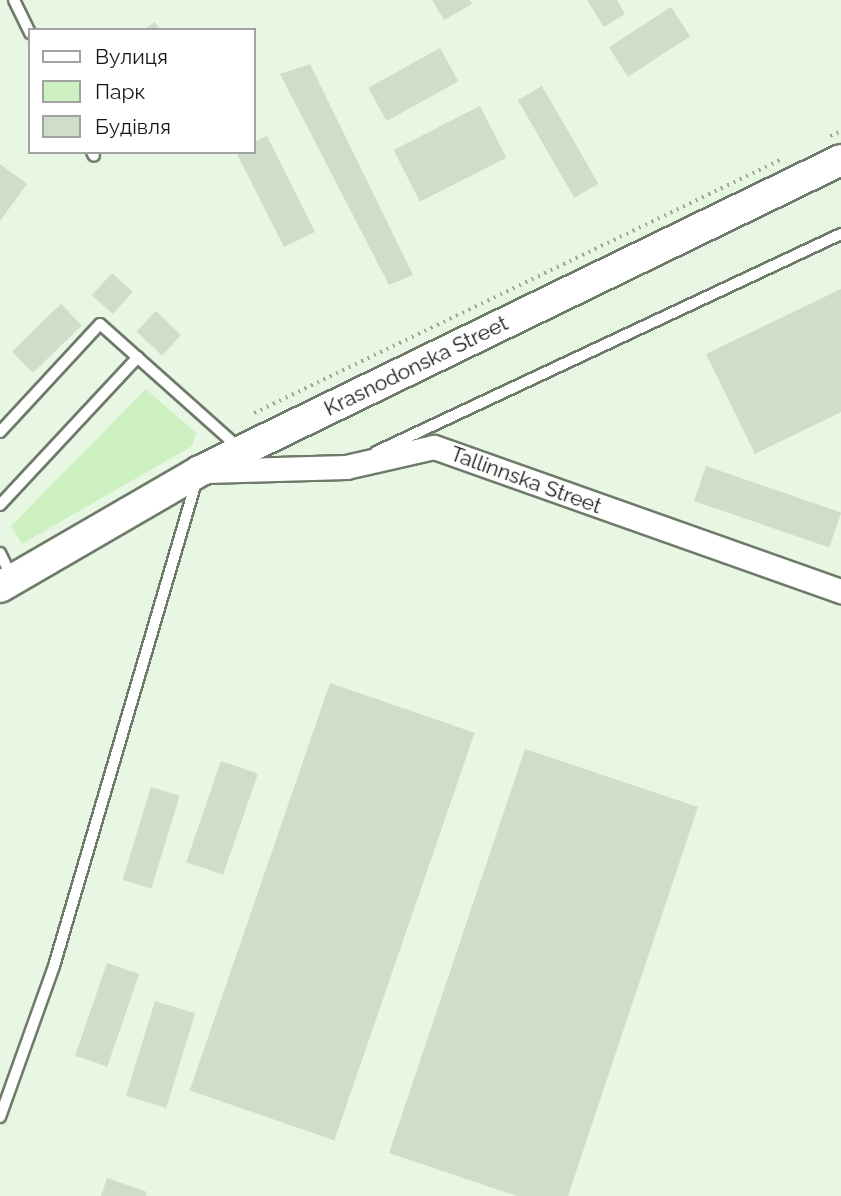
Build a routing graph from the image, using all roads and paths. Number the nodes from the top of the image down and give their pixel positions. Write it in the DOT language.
graph roads {
  1 [pos="14,0"];
  2 [pos="28,29"];
  3 [pos="841,131"];
  4 [pos="835,148"];
  5 [pos="792,154"];
  6 [pos="841,234"];
  7 [pos="138,358"];
  8 [pos="254,413"];
  9 [pos="0,432"];
  10 [pos="243,450"];
  11 [pos="346,467"];
  12 [pos="200,471"];
  13 [pos="0,506"];
  14 [pos="0,553"];
  15 [pos="6,584"];
  16 [pos="841,592"];
  17 [pos="0,1117"];
  1 -- 2 [label="lane"];
  3 -- 4 [label="path"];
  4 -- 10 [label="main road, Krasnodonska Street"];
  5 -- 8 [label="path"];
  6 -- 11 [label="lane"];
  7 -- 9 [label="lane"];
  7 -- 10 [label="lane"];
  7 -- 13 [label="lane"];
  10 -- 12 [label="main road, Krasnodonska Street"];
  11 -- 12 [label="street, Tallinnska Street"];
  11 -- 16 [label="street, Tallinnska Street"];
  12 -- 15 [label="main road, Krasnodonska Street"];
  12 -- 17 [label="lane"];
  14 -- 15 [label="lane"];
}
